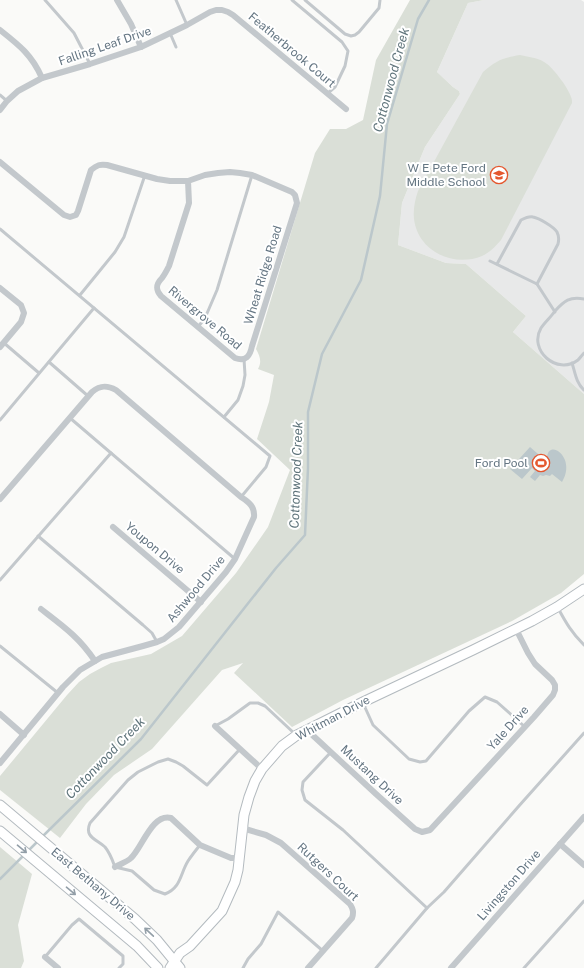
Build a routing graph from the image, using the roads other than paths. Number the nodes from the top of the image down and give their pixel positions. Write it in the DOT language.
graph roads {
  1 [pos="45,0"];
  2 [pos="117,0"];
  3 [pos="176,0"];
  4 [pos="292,0"];
  5 [pos="305,0"];
  6 [pos="380,0"];
  7 [pos="222,10"];
  8 [pos="187,25"];
  9 [pos="0,30"];
  10 [pos="170,33"];
  11 [pos="141,47"];
  12 [pos="176,48"];
  13 [pos="90,64"];
  14 [pos="42,78"];
  15 [pos="327,94"];
  16 [pos="0,95"];
  17 [pos="7,101"];
  18 [pos="0,110"];
  19 [pos="346,110"];
  20 [pos="1,165"];
  21 [pos="145,175"];
  22 [pos="252,175"];
  23 [pos="188,181"];
  24 [pos="0,229"];
  25 [pos="490,261"];
  26 [pos="497,264"];
  27 [pos="537,284"];
  28 [pos="0,288"];
  29 [pos="80,295"];
  30 [pos="584,299"];
  31 [pos="94,308"];
  32 [pos="555,312"];
  33 [pos="198,327"];
  34 [pos="2,345"];
  35 [pos="584,353"];
  36 [pos="244,359"];
  37 [pos="49,362"];
  38 [pos="572,363"];
  39 [pos="39,373"];
  40 [pos="584,390"];
  41 [pos="88,396"];
  42 [pos="224,417"];
  43 [pos="70,418"];
  44 [pos="0,420"];
  45 [pos="111,453"];
  46 [pos="241,497"];
  47 [pos="0,499"];
  48 [pos="113,527"];
  49 [pos="38,536"];
  50 [pos="235,559"];
  51 [pos="0,580"];
  52 [pos="584,589"];
  53 [pos="201,602"];
  54 [pos="557,607"];
  55 [pos="41,609"];
  56 [pos="516,629"];
  57 [pos="157,642"];
  58 [pos="584,645"];
  59 [pos="0,646"];
  60 [pos="95,661"];
  61 [pos="58,693"];
  62 [pos="363,702"];
  63 [pos="0,714"];
  64 [pos="215,726"];
  65 [pos="525,726"];
  66 [pos="307,730"];
  67 [pos="584,733"];
  68 [pos="24,734"];
  69 [pos="297,735"];
  70 [pos="240,749"];
  71 [pos="331,752"];
  72 [pos="0,763"];
  73 [pos="262,769"];
  74 [pos="0,805"];
  75 [pos="584,817"];
  76 [pos="242,828"];
  77 [pos="1,832"];
  78 [pos="424,832"];
  79 [pos="560,844"];
  80 [pos="200,845"];
  81 [pos="240,858"];
  82 [pos="584,865"];
  83 [pos="115,867"];
  84 [pos="584,901"];
  85 [pos="428,908"];
  86 [pos="324,951"];
  87 [pos="45,958"];
  88 [pos="175,966"];
  89 [pos="58,968"];
  90 [pos="119,968"];
  91 [pos="158,968"];
  92 [pos="243,968"];
  93 [pos="308,968"];
  94 [pos="376,968"];
  95 [pos="451,968"];
  96 [pos="524,968"];
  1 -- 13 [label="lane"];
  2 -- 11 [label="street"];
  3 -- 8 [label="lane"];
  4 -- 15 [label="lane"];
  5 -- 6 [label="lane"];
  7 -- 8 [label="street, Falling Leaf Drive"];
  7 -- 15 [label="street, Featherbrook Court"];
  8 -- 10 [label="street, Falling Leaf Drive"];
  9 -- 14 [label="street"];
  10 -- 11 [label="street, Falling Leaf Drive"];
  10 -- 12 [label="lane"];
  11 -- 13 [label="street, Falling Leaf Drive"];
  13 -- 14 [label="street, Falling Leaf Drive"];
  14 -- 17 [label="street, Falling Leaf Drive"];
  15 -- 19 [label="street, Featherbrook Court"];
  16 -- 17 [label="lane"];
  17 -- 18 [label="street, Falling Leaf Drive"];
  20 -- 21 [label="street"];
  21 -- 23 [label="street"];
  21 -- 29 [label="lane"];
  22 -- 23 [label="street"];
  22 -- 33 [label="lane"];
  22 -- 36 [label="street, Wheat Ridge Road"];
  23 -- 33 [label="street, Rivergrove Road"];
  24 -- 29 [label="lane"];
  25 -- 26 [label="lane"];
  26 -- 27 [label="lane"];
  26 -- 27 [label="lane"];
  27 -- 32 [label="lane"];
  28 -- 34 [label="street"];
  29 -- 31 [label="lane"];
  30 -- 32 [label="lane"];
  31 -- 37 [label="lane"];
  31 -- 42 [label="lane"];
  32 -- 38 [label="lane"];
  33 -- 36 [label="street, Rivergrove Road"];
  34 -- 39 [label="lane"];
  35 -- 38 [label="lane"];
  36 -- 42 [label="lane"];
  37 -- 39 [label="lane"];
  37 -- 41 [label="lane"];
  38 -- 40 [label="lane"];
  39 -- 44 [label="lane"];
  41 -- 43 [label="street"];
  41 -- 46 [label="street, Ashwood Drive"];
  42 -- 46 [label="lane"];
  43 -- 45 [label="lane"];
  43 -- 47 [label="street"];
  45 -- 49 [label="lane"];
  45 -- 50 [label="lane"];
  46 -- 50 [label="street, Ashwood Drive"];
  48 -- 53 [label="street, Youpon Drive"];
  49 -- 51 [label="lane"];
  49 -- 57 [label="lane"];
  50 -- 53 [label="street, Ashwood Drive"];
  52 -- 54 [label="street, Whitman Drive"];
  53 -- 57 [label="street, Ashwood Drive"];
  54 -- 56 [label="street, Whitman Drive"];
  54 -- 58 [label="lane"];
  55 -- 60 [label="street"];
  56 -- 62 [label="street, Whitman Drive"];
  56 -- 65 [label="street, Yale Drive"];
  57 -- 60 [label="street, Ashwood Drive"];
  59 -- 61 [label="lane"];
  60 -- 61 [label="street, Ashwood Drive"];
  61 -- 68 [label="street, Ashwood Drive"];
  62 -- 65 [label="lane"];
  62 -- 66 [label="street, Whitman Drive"];
  63 -- 68 [label="street"];
  64 -- 69 [label="lane"];
  64 -- 70 [label="street"];
  65 -- 78 [label="street, Yale Drive"];
  66 -- 69 [label="street, Whitman Drive"];
  66 -- 71 [label="street, Mustang Drive"];
  67 -- 85 [label="lane"];
  68 -- 72 [label="street, Ashwood Drive"];
  69 -- 73 [label="street, Whitman Drive"];
  70 -- 73 [label="street"];
  70 -- 83 [label="lane"];
  71 -- 78 [label="street, Mustang Drive"];
  71 -- 85 [label="lane"];
  73 -- 76 [label="street, Whitman Drive"];
  88 -- 74 [label="street, East Bethany Drive, one-way"];
  75 -- 79 [label="street, Livingston Drive"];
  76 -- 81 [label="street, Whitman Drive"];
  76 -- 86 [label="street, Rutgers Court"];
  77 -- 91 [label="street, East Bethany Drive, one-way"];
  79 -- 82 [label="street"];
  79 -- 95 [label="street, Livingston Drive"];
  80 -- 81 [label="street"];
  80 -- 83 [label="street"];
  80 -- 83 [label="lane"];
  81 -- 88 [label="street, Whitman Drive"];
  84 -- 96 [label="lane"];
  85 -- 94 [label="lane"];
  86 -- 92 [label="lane"];
  86 -- 93 [label="street, Rutgers Court"];
  87 -- 89 [label="street"];
  87 -- 90 [label="lane"];
}
